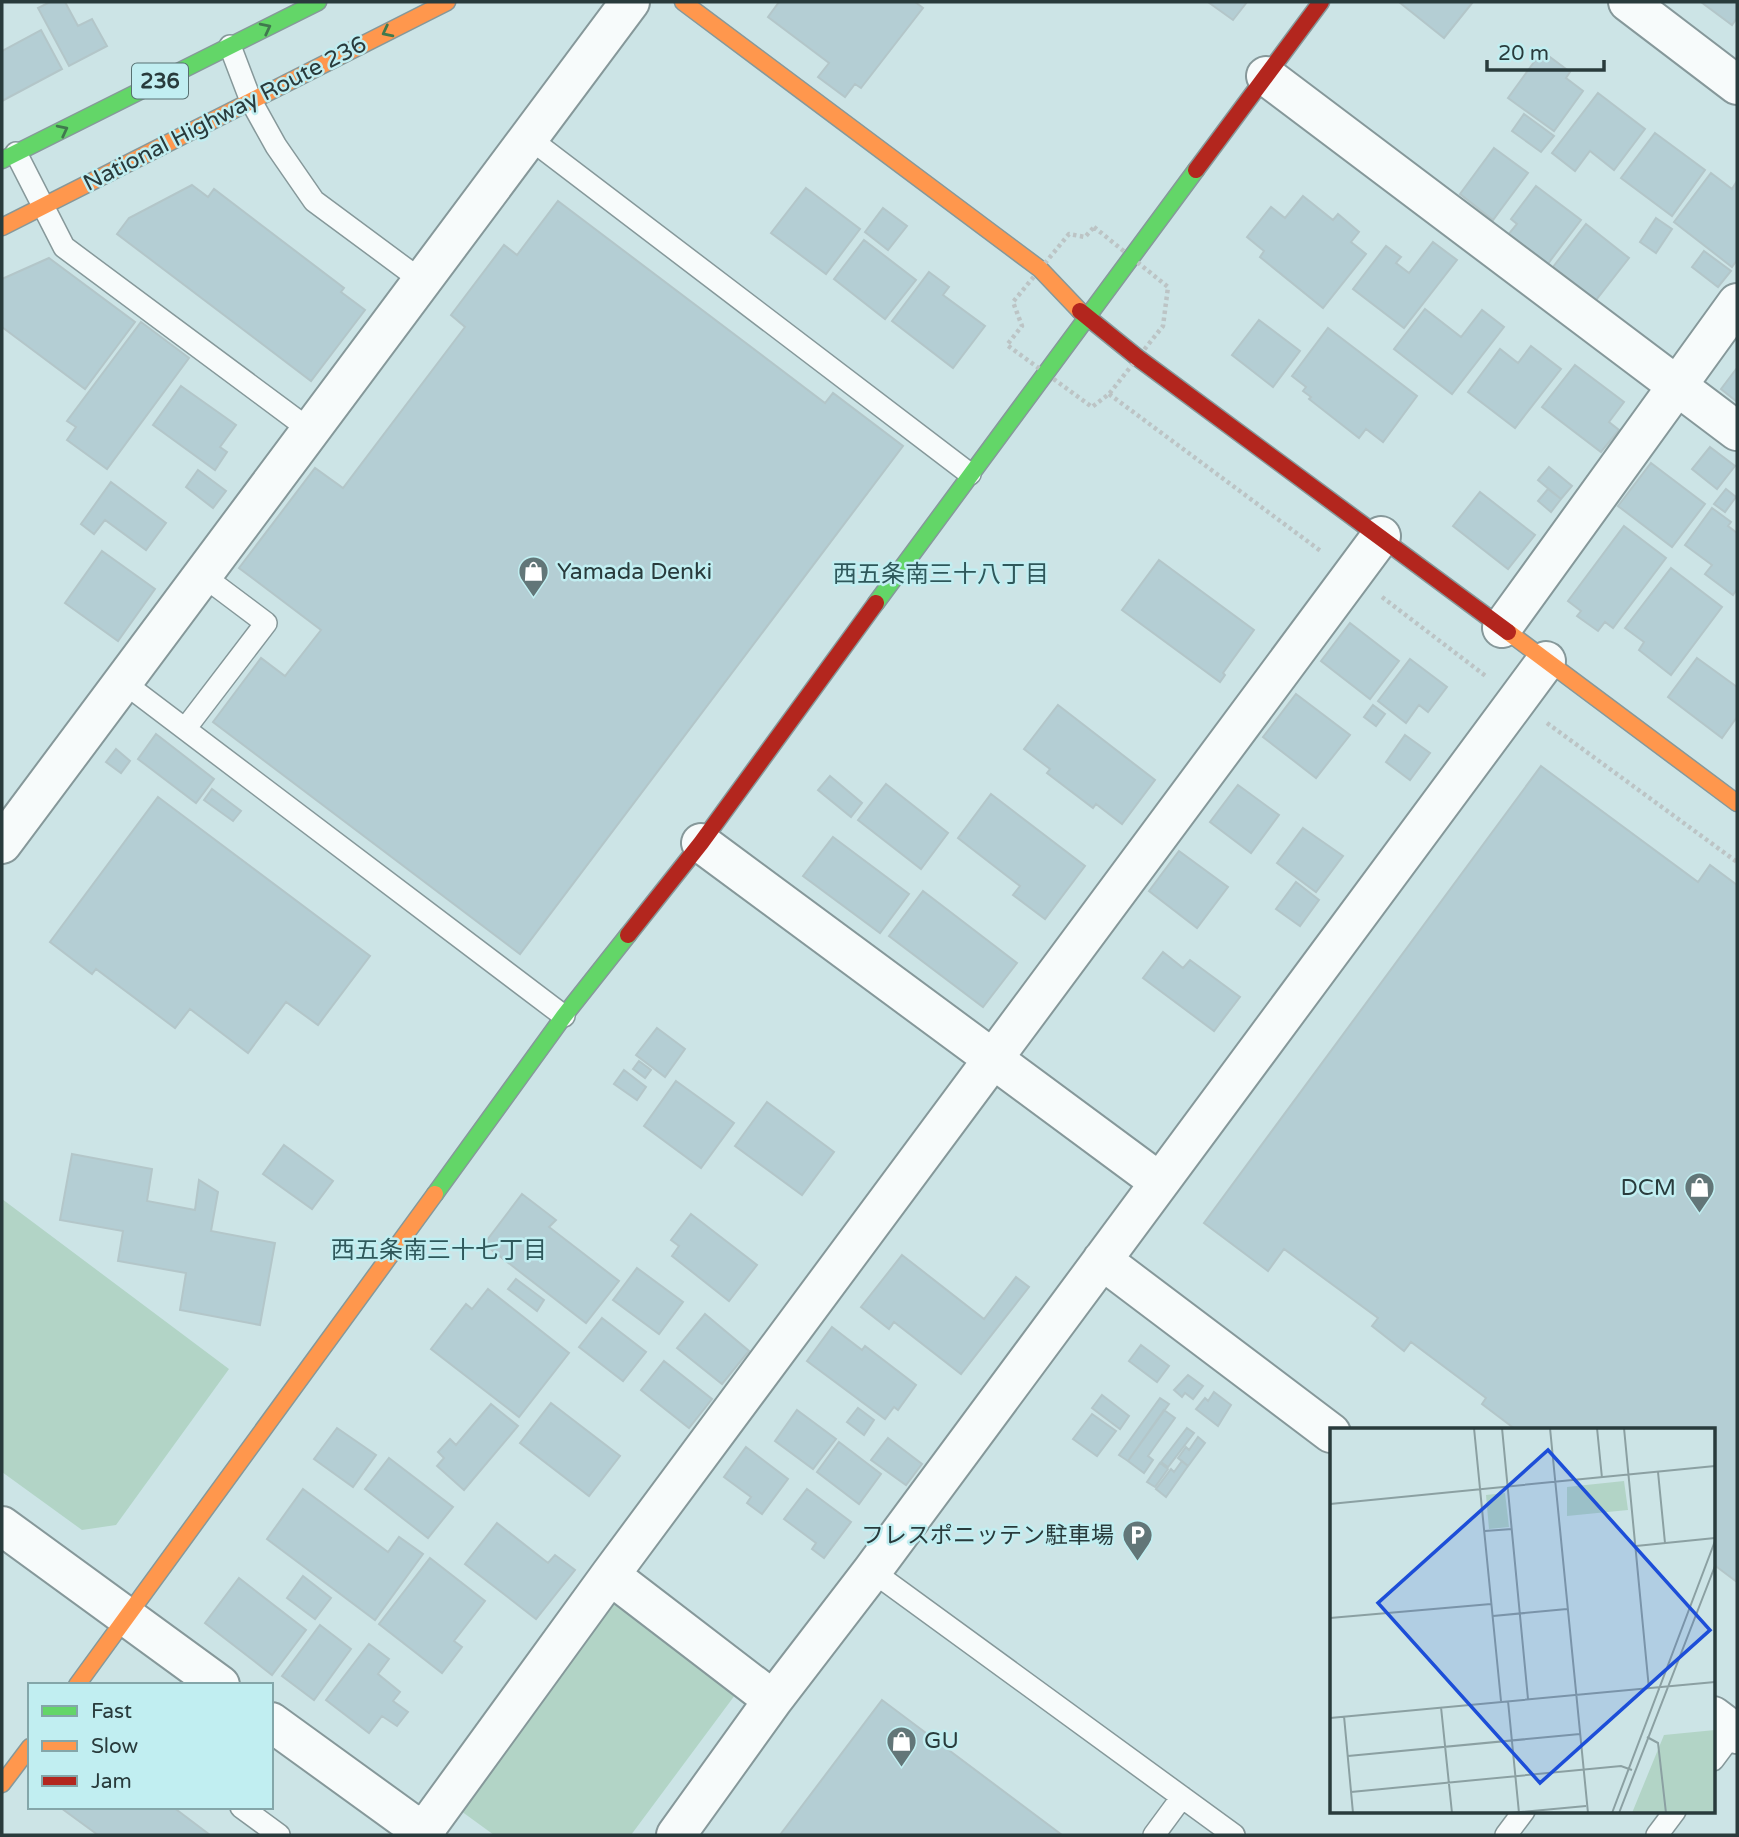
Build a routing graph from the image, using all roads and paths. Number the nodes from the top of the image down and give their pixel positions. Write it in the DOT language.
graph roads {
  1 [pos="318,2"];
  2 [pos="447,2"];
  3 [pos="630,2"];
  4 [pos="683,2"];
  5 [pos="1321,2"];
  6 [pos="1628,2"];
  7 [pos="230,46"];
  8 [pos="1266,76"];
  9 [pos="1737,85"];
  10 [pos="251,101"];
  11 [pos="529,138"];
  12 [pos="9,157"];
  13 [pos="42,207"];
  14 [pos="2,227"];
  15 [pos="422,281"];
  16 [pos="1737,303"];
  17 [pos="1088,318"];
  18 [pos="1676,385"];
  19 [pos="1110,394"];
  20 [pos="310,430"];
  21 [pos="1737,431"];
  22 [pos="970,474"];
  23 [pos="1381,536"];
  24 [pos="1352,574"];
  25 [pos="202,575"];
  26 [pos="1502,628"];
  27 [pos="1546,661"];
  28 [pos="122,682"];
  29 [pos="1517,701"];
  30 [pos="186,729"];
  31 [pos="1737,803"];
  32 [pos="701,843"];
  33 [pos="2,844"];
  34 [pos="1737,862"];
  35 [pos="564,1016"];
  36 [pos="994,1059"];
  37 [pos="1158,1181"];
  38 [pos="1102,1260"];
  39 [pos="1330,1432"];
  40 [pos="2,1526"];
  41 [pos="872,1571"];
  42 [pos="610,1575"];
  43 [pos="127,1618"];
  44 [pos="78,1683"];
  45 [pos="217,1683"];
  46 [pos="773,1700"];
  47 [pos="273,1723"];
  48 [pos="28,1750"];
  49 [pos="2,1784"];
  50 [pos="1182,1797"];
  51 [pos="244,1809"];
  52 [pos="1523,1812"];
  53 [pos="1674,1812"];
  54 [pos="424,1834"];
  55 [pos="279,1835"];
  56 [pos="676,1835"];
  57 [pos="1154,1835"];
  58 [pos="1234,1835"];
  59 [pos="1506,1835"];
  60 [pos="1657,1835"];
  7 -- 1 [label="main road, 236, one-way"];
  2 -- 10 [label="main road, National Highway Route 236 / 236, one-way"];
  3 -- 11 [label="street"];
  4 -- 17 [label="main road"];
  5 -- 8 [label="main road"];
  6 -- 9 [label="street"];
  7 -- 10 [label="lane"];
  12 -- 7 [label="main road, 236, one-way"];
  8 -- 17 [label="main road"];
  8 -- 18 [label="street"];
  10 -- 13 [label="main road, National Highway Route 236 / 236"];
  10 -- 15 [label="lane"];
  11 -- 15 [label="street"];
  11 -- 22 [label="lane"];
  12 -- 13 [label="lane"];
  13 -- 14 [label="main road, National Highway Route 236 / 236"];
  13 -- 20 [label="lane"];
  15 -- 20 [label="street"];
  16 -- 18 [label="street"];
  17 -- 22 [label="main road"];
  17 -- 23 [label="main road"];
  18 -- 21 [label="street"];
  18 -- 26 [label="street"];
  19 -- 24 [label="path"];
  20 -- 25 [label="street"];
  22 -- 32 [label="main road"];
  23 -- 24 [label="street"];
  23 -- 26 [label="main road"];
  24 -- 29 [label="path"];
  24 -- 36 [label="street"];
  25 -- 28 [label="street"];
  25 -- 30 [label="lane"];
  26 -- 27 [label="main road"];
  27 -- 29 [label="street"];
  27 -- 31 [label="main road"];
  28 -- 30 [label="lane"];
  28 -- 33 [label="street"];
  29 -- 34 [label="path"];
  29 -- 37 [label="street"];
  30 -- 35 [label="lane"];
  32 -- 35 [label="main road"];
  32 -- 36 [label="street"];
  35 -- 43 [label="main road"];
  36 -- 37 [label="street"];
  36 -- 42 [label="street"];
  37 -- 38 [label="street"];
  38 -- 39 [label="street"];
  38 -- 41 [label="street"];
  40 -- 43 [label="street"];
  41 -- 46 [label="street"];
  41 -- 50 [label="lane"];
  42 -- 46 [label="street"];
  42 -- 54 [label="street"];
  43 -- 44 [label="main road"];
  43 -- 45 [label="street"];
  46 -- 56 [label="street"];
  47 -- 54 [label="street"];
  48 -- 49 [label="main road"];
  50 -- 57 [label="lane"];
  50 -- 58 [label="lane"];
  51 -- 55 [label="lane"];
  52 -- 59 [label="lane"];
  53 -- 60 [label="lane"];
}
